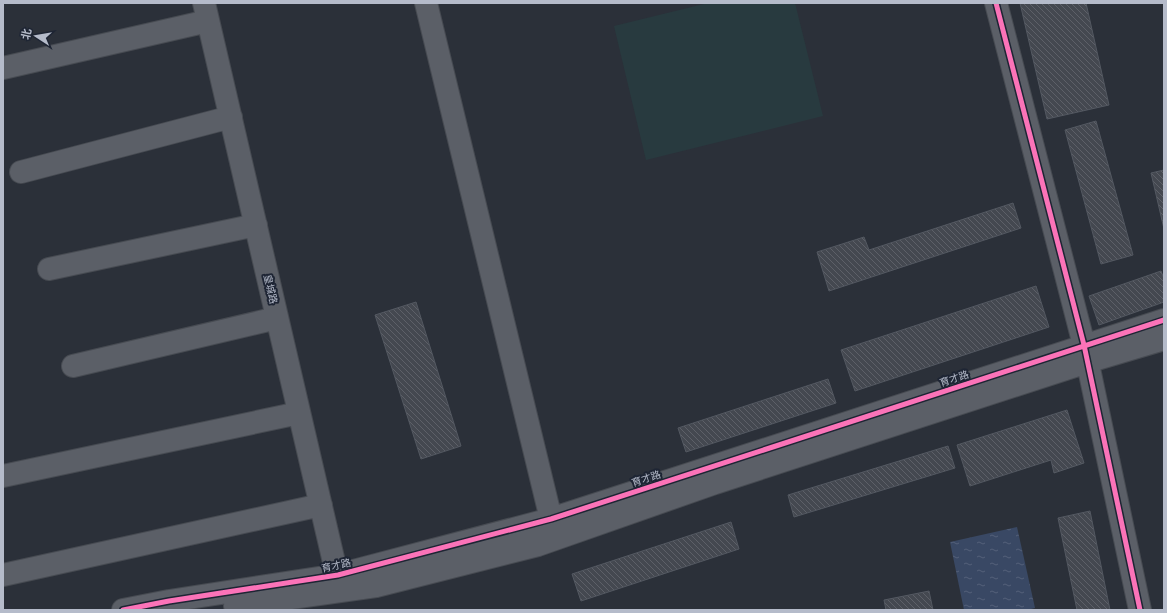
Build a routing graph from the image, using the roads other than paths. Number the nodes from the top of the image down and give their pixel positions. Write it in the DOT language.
graph roads {
  1 [pos="426,3"];
  2 [pos="996,3"];
  3 [pos="206,12"];
  4 [pos="3,68"];
  5 [pos="231,117"];
  6 [pos="21,172"];
  7 [pos="256,225"];
  8 [pos="49,269"];
  9 [pos="277,318"];
  10 [pos="1164,320"];
  11 [pos="1164,339"];
  12 [pos="1085,353"];
  13 [pos="73,366"];
  14 [pos="300,413"];
  15 [pos="3,476"];
  16 [pos="321,505"];
  17 [pos="551,519"];
  18 [pos="3,575"];
  19 [pos="340,583"];
  20 [pos="123,610"];
  21 [pos="208,610"];
  22 [pos="1140,610"];
  1 -- 17 [label="street"];
  2 -- 12 [label="street"];
  3 -- 4 [label="street"];
  3 -- 5 [label="street, 皇城路"];
  5 -- 6 [label="street"];
  5 -- 7 [label="street, 皇城路"];
  7 -- 8 [label="street"];
  7 -- 9 [label="street, 皇城路"];
  9 -- 13 [label="street"];
  9 -- 14 [label="street, 皇城路"];
  10 -- 12 [label="street, 育才路"];
  11 -- 12 [label="street"];
  12 -- 17 [label="street, 育才路"];
  12 -- 19 [label="street"];
  12 -- 22 [label="street"];
  14 -- 15 [label="street"];
  14 -- 16 [label="street, 皇城路"];
  16 -- 18 [label="street"];
  16 -- 19 [label="street, 皇城路"];
  17 -- 19 [label="street, 育才路"];
  19 -- 20 [label="street, 育才路"];
  19 -- 21 [label="street"];
}
